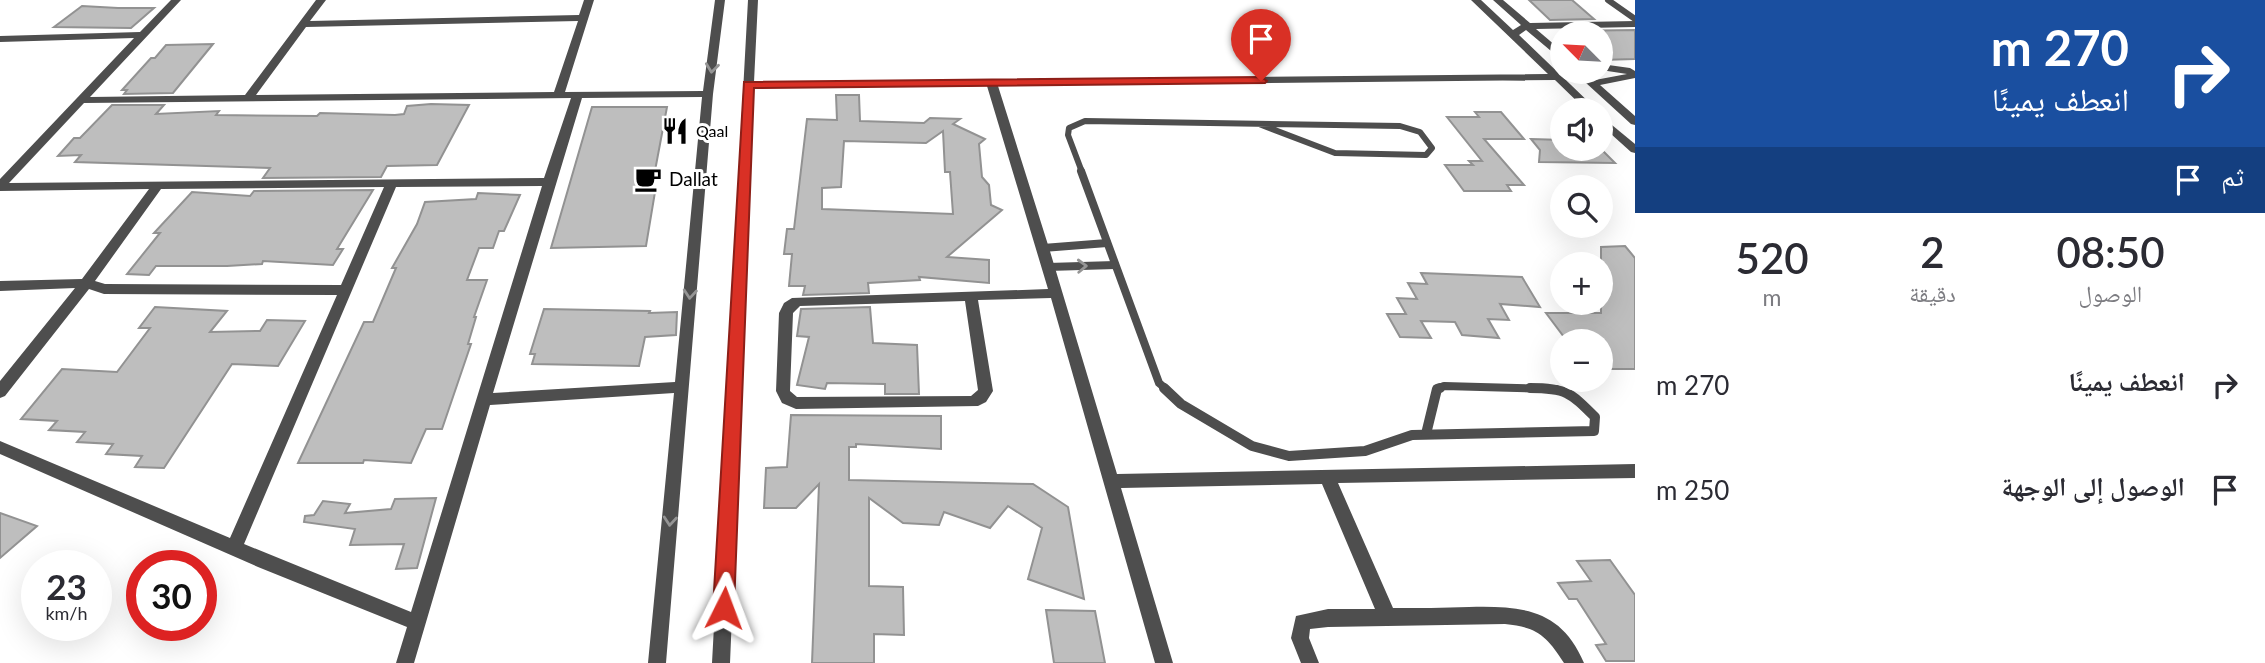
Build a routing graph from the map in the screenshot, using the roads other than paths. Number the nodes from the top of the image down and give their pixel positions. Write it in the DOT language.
graph roads {
  1 [pos="176,0"];
  2 [pos="321,0"];
  3 [pos="589,0"];
  4 [pos="720,0"];
  5 [pos="753,0"];
  6 [pos="1476,0"];
  7 [pos="1498,0"];
  8 [pos="1608,0"];
  9 [pos="584,18"];
  10 [pos="1635,22"];
  11 [pos="304,24"];
  12 [pos="1526,26"];
  13 [pos="141,35"];
  14 [pos="1513,35"];
  15 [pos="3,41"];
  16 [pos="1550,47"];
  17 [pos="1614,69"];
  18 [pos="1550,71"];
  19 [pos="1635,73"];
  20 [pos="1550,77"];
  21 [pos="1614,78"];
  22 [pos="992,84"];
  23 [pos="1564,84"];
  24 [pos="1592,84"];
  25 [pos="748,85"];
  26 [pos="559,94"];
  27 [pos="579,94"];
  28 [pos="708,94"];
  29 [pos="248,98"];
  30 [pos="1579,98"];
  31 [pos="81,100"];
  32 [pos="1635,122"];
  33 [pos="1258,124"];
  34 [pos="1613,129"];
  35 [pos="1635,131"];
  36 [pos="1616,132"];
  37 [pos="1635,150"];
  38 [pos="549,182"];
  39 [pos="392,183"];
  40 [pos="0,186"];
  41 [pos="158,186"];
  42 [pos="1107,243"];
  43 [pos="1043,248"];
  44 [pos="1115,265"];
  45 [pos="1048,267"];
  46 [pos="86,283"];
  47 [pos="0,286"];
  48 [pos="346,290"];
  49 [pos="1056,293"];
  50 [pos="971,296"];
  51 [pos="681,387"];
  52 [pos="0,392"];
  53 [pos="485,399"];
  54 [pos="1426,434"];
  55 [pos="0,447"];
  56 [pos="1635,471"];
  57 [pos="1328,477"];
  58 [pos="1111,481"];
  59 [pos="234,548"];
  60 [pos="1388,617"];
  61 [pos="418,623"];
  62 [pos="405,663"];
  63 [pos="657,663"];
  64 [pos="721,663"];
  65 [pos="1164,663"];
  66 [pos="1310,663"];
  67 [pos="1575,663"];
  1 -- 13 [label="street"];
  2 -- 11 [label="street"];
  3 -- 9 [label="street"];
  4 -- 28 [label="street, one-way"];
  5 -- 25 [label="street"];
  6 -- 14 [label="street"];
  7 -- 12 [label="street"];
  8 -- 10 [label="lane"];
  9 -- 11 [label="street"];
  9 -- 26 [label="street"];
  10 -- 12 [label="street"];
  11 -- 29 [label="street"];
  12 -- 14 [label="street"];
  12 -- 16 [label="street"];
  13 -- 15 [label="street"];
  13 -- 31 [label="street"];
  14 -- 18 [label="street"];
  17 -- 19 [label="street"];
  19 -- 21 [label="street"];
  20 -- 22 [label="street"];
  22 -- 25 [label="street"];
  22 -- 43 [label="street"];
  23 -- 30 [label="street"];
  24 -- 32 [label="street"];
  25 -- 64 [label="street"];
  26 -- 27 [label="street"];
  26 -- 29 [label="street"];
  27 -- 28 [label="street"];
  27 -- 38 [label="street"];
  28 -- 51 [label="street, one-way"];
  29 -- 31 [label="street"];
  31 -- 40 [label="street"];
  33 -- 33 [label="lane"];
  33 -- 42 [label="lane"];
  34 -- 36 [label="street"];
  35 -- 36 [label="street"];
  36 -- 37 [label="street"];
  38 -- 39 [label="street"];
  38 -- 53 [label="street"];
  39 -- 41 [label="street"];
  39 -- 48 [label="street"];
  40 -- 41 [label="street"];
  41 -- 46 [label="street"];
  42 -- 43 [label="lane"];
  42 -- 44 [label="lane"];
  43 -- 45 [label="street"];
  45 -- 44 [label="lane, one-way"];
  44 -- 54 [label="lane"];
  45 -- 49 [label="street"];
  46 -- 47 [label="street"];
  46 -- 48 [label="street"];
  46 -- 52 [label="street"];
  48 -- 59 [label="street"];
  49 -- 50 [label="street"];
  49 -- 58 [label="street"];
  50 -- 50 [label="street"];
  51 -- 53 [label="street"];
  51 -- 63 [label="street, one-way"];
  53 -- 61 [label="street"];
  54 -- 54 [label="lane"];
  55 -- 59 [label="street"];
  56 -- 57 [label="street"];
  57 -- 58 [label="street"];
  57 -- 60 [label="street"];
  58 -- 65 [label="street"];
  59 -- 61 [label="street"];
  60 -- 66 [label="street"];
  60 -- 67 [label="street"];
  61 -- 62 [label="street"];
}
